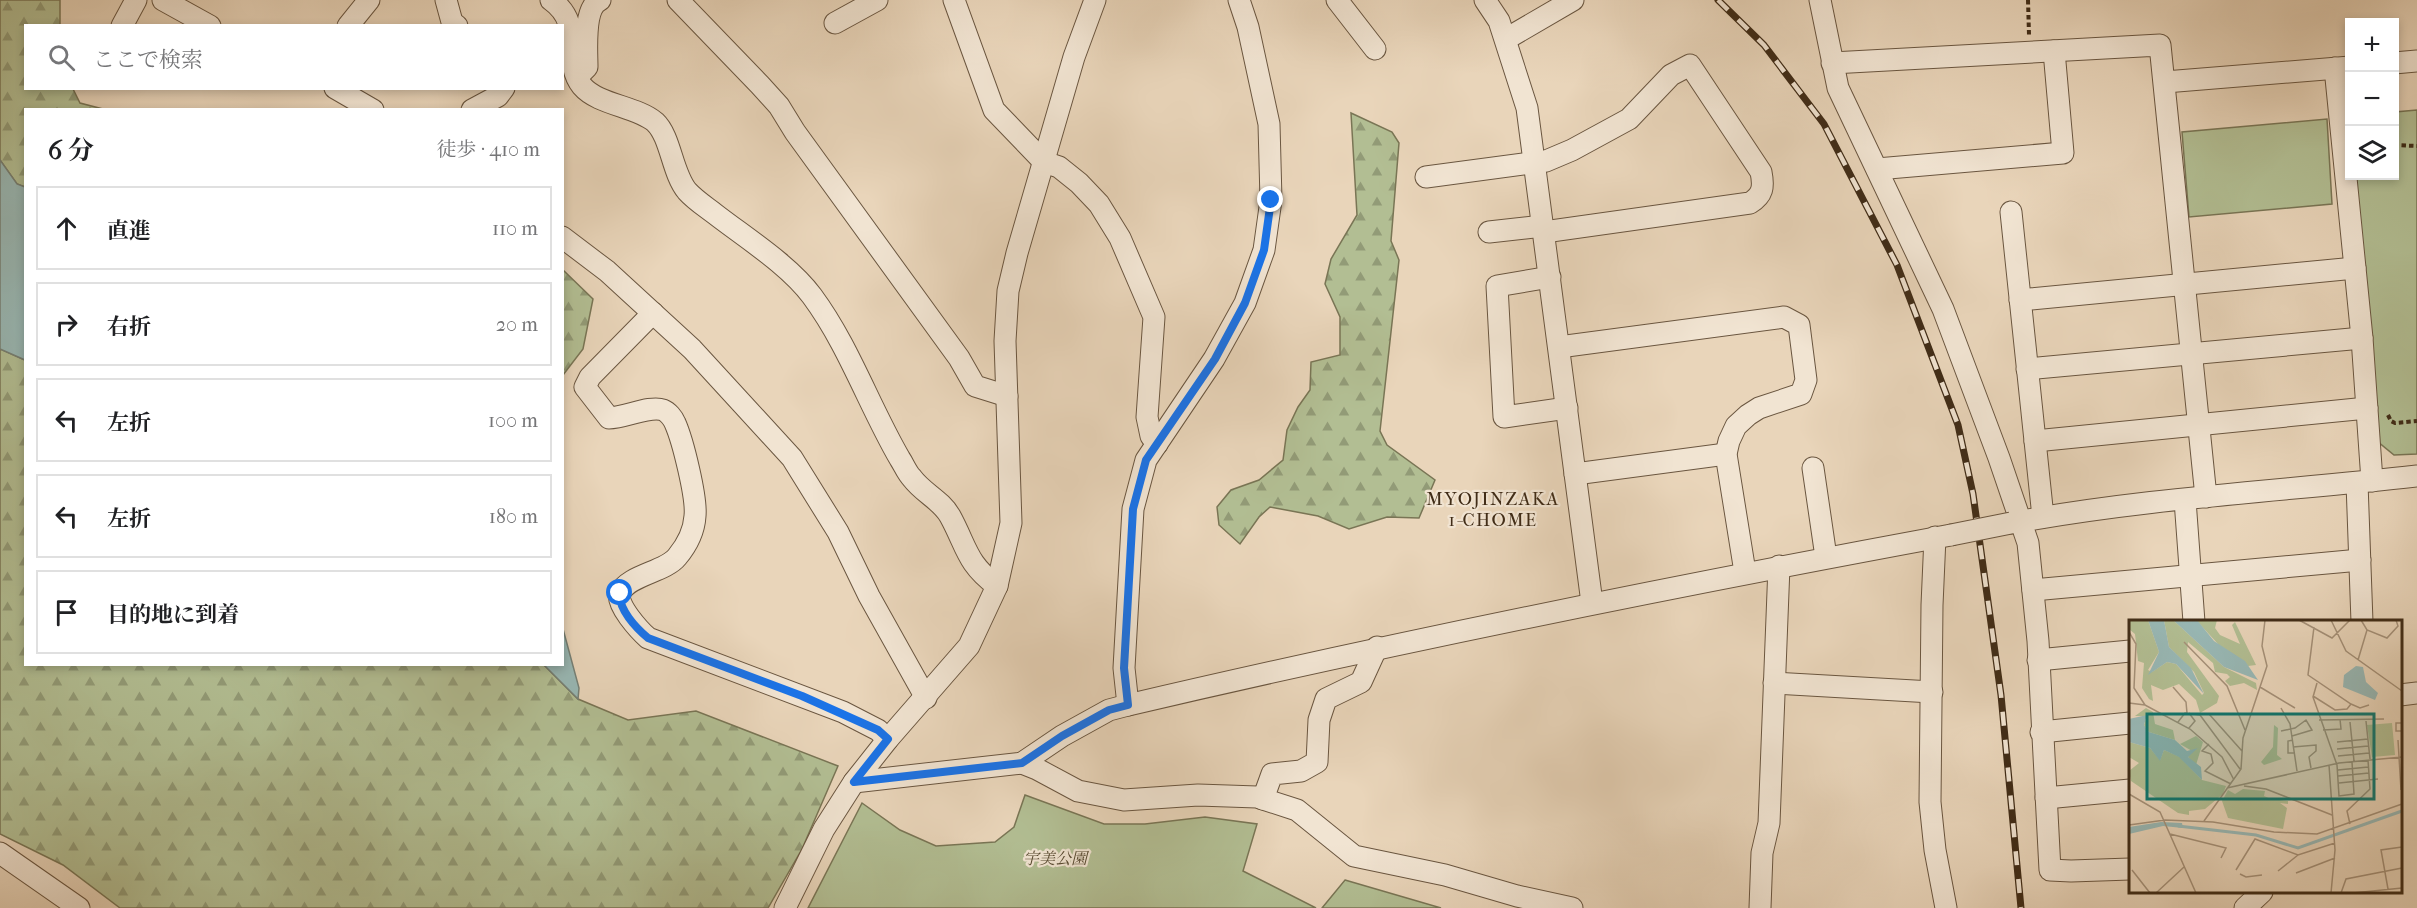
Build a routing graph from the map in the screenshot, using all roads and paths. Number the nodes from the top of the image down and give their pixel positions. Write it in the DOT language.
graph roads {
  1 [pos="136,0"];
  2 [pos="163,0"];
  3 [pos="369,0"];
  4 [pos="446,0"];
  5 [pos="551,0"];
  6 [pos="600,0"];
  7 [pos="678,0"];
  8 [pos="877,0"];
  9 [pos="954,0"];
  10 [pos="1095,0"];
  11 [pos="1239,0"];
  12 [pos="1337,0"];
  13 [pos="1485,0"];
  14 [pos="1573,0"];
  15 [pos="1820,0"];
  16 [pos="2028,0"];
  17 [pos="835,23"];
  18 [pos="123,24"];
  19 [pos="206,24"];
  20 [pos="350,24"];
  21 [pos="455,24"];
  22 [pos="1506,39"];
  23 [pos="1375,49"];
  24 [pos="2054,51"];
  25 [pos="2030,52"];
  26 [pos="2417,61"];
  27 [pos="1832,63"];
  28 [pos="2399,63"];
  29 [pos="2342,68"];
  30 [pos="578,77"];
  31 [pos="2165,82"];
  32 [pos="338,90"];
  33 [pos="502,90"];
  34 [pos="370,108"];
  35 [pos="476,108"];
  36 [pos="2399,145"];
  37 [pos="2417,146"];
  38 [pos="1044,162"];
  39 [pos="1534,162"];
  40 [pos="1877,169"];
  41 [pos="1426,177"];
  42 [pos="2011,212"];
  43 [pos="1543,229"];
  44 [pos="1490,232"];
  45 [pos="564,239"];
  46 [pos="2355,268"];
  47 [pos="1550,277"];
  48 [pos="2185,286"];
  49 [pos="2020,300"];
  50 [pos="654,313"];
  51 [pos="2362,338"];
  52 [pos="1559,347"];
  53 [pos="2192,354"];
  54 [pos="2027,369"];
  55 [pos="1007,396"];
  56 [pos="1567,408"];
  57 [pos="2367,408"];
  58 [pos="2388,416"];
  59 [pos="2417,421"];
  60 [pos="2199,424"];
  61 [pos="2035,441"];
  62 [pos="1157,444"];
  63 [pos="1726,454"];
  64 [pos="1813,468"];
  65 [pos="1575,474"];
  66 [pos="2417,476"];
  67 [pos="2364,482"];
  68 [pos="2206,497"];
  69 [pos="2185,500"];
  70 [pos="2043,517"];
  71 [pos="2016,522"];
  72 [pos="1943,536"];
  73 [pos="1826,556"];
  74 [pos="2360,560"];
  75 [pos="1779,566"];
  76 [pos="1745,572"];
  77 [pos="2190,575"];
  78 [pos="997,586"];
  79 [pos="2033,590"];
  80 [pos="1592,603"];
  81 [pos="2194,620"];
  82 [pos="2362,620"];
  83 [pos="1377,647"];
  84 [pos="2129,651"];
  85 [pos="2038,660"];
  86 [pos="1774,683"];
  87 [pos="1932,692"];
  88 [pos="2417,693"];
  89 [pos="2402,695"];
  90 [pos="926,698"];
  91 [pos="1128,705"];
  92 [pos="2129,723"];
  93 [pos="2041,732"];
  94 [pos="888,739"];
  95 [pos="1022,763"];
  96 [pos="854,782"];
  97 [pos="2129,790"];
  98 [pos="2046,798"];
  99 [pos="1263,799"];
  100 [pos="0,853"];
  101 [pos="2129,869"];
  102 [pos="2260,893"];
  103 [pos="1516,902"];
  104 [pos="79,908"];
  105 [pos="785,908"];
  106 [pos="1572,908"];
  107 [pos="1760,908"];
  108 [pos="1946,908"];
  109 [pos="2245,908"];
  1 -- 18 [label="street"];
  2 -- 19 [label="street"];
  3 -- 20 [label="street"];
  4 -- 21 [label="street"];
  5 -- 30 [label="street"];
  6 -- 30 [label="street"];
  7 -- 55 [label="street"];
  8 -- 17 [label="street"];
  9 -- 38 [label="street"];
  10 -- 38 [label="street"];
  11 -- 62 [label="street"];
  12 -- 23 [label="street"];
  13 -- 22 [label="street"];
  14 -- 22 [label="street"];
  15 -- 27 [label="street"];
  16 -- 25 [label="path"];
  22 -- 39 [label="street"];
  24 -- 25 [label="street"];
  24 -- 31 [label="street"];
  24 -- 40 [label="street"];
  25 -- 27 [label="street"];
  26 -- 28 [label="street"];
  27 -- 40 [label="street"];
  29 -- 31 [label="street"];
  29 -- 46 [label="street"];
  30 -- 78 [label="street"];
  31 -- 48 [label="street"];
  32 -- 34 [label="street"];
  33 -- 35 [label="street"];
  36 -- 37 [label="path"];
  38 -- 55 [label="street"];
  38 -- 62 [label="street"];
  39 -- 41 [label="street"];
  39 -- 43 [label="street"];
  39 -- 43 [label="street"];
  40 -- 71 [label="street"];
  42 -- 49 [label="street"];
  43 -- 44 [label="street"];
  43 -- 47 [label="street"];
  45 -- 50 [label="street"];
  46 -- 48 [label="street"];
  46 -- 51 [label="street"];
  47 -- 52 [label="street"];
  47 -- 56 [label="street"];
  48 -- 49 [label="street"];
  48 -- 53 [label="street"];
  49 -- 54 [label="street"];
  50 -- 90 [label="street"];
  50 -- 94 [label="street"];
  51 -- 53 [label="street"];
  51 -- 57 [label="street"];
  52 -- 56 [label="street"];
  52 -- 63 [label="street"];
  53 -- 54 [label="street"];
  53 -- 60 [label="street"];
  54 -- 61 [label="street"];
  55 -- 78 [label="street"];
  56 -- 65 [label="street"];
  57 -- 60 [label="street"];
  57 -- 67 [label="street"];
  58 -- 59 [label="path"];
  60 -- 61 [label="street"];
  60 -- 68 [label="street"];
  61 -- 70 [label="street"];
  62 -- 91 [label="street"];
  63 -- 65 [label="street"];
  63 -- 76 [label="street"];
  64 -- 73 [label="street"];
  65 -- 80 [label="street"];
  66 -- 67 [label="street"];
  67 -- 68 [label="street"];
  67 -- 74 [label="street"];
  68 -- 69 [label="street"];
  69 -- 70 [label="street"];
  69 -- 77 [label="street"];
  70 -- 71 [label="street"];
  71 -- 72 [label="street, bridge"];
  71 -- 79 [label="street"];
  72 -- 73 [label="street"];
  72 -- 87 [label="street"];
  73 -- 75 [label="street"];
  74 -- 77 [label="street"];
  74 -- 82 [label="street"];
  75 -- 76 [label="street"];
  75 -- 86 [label="street"];
  76 -- 80 [label="street"];
  77 -- 79 [label="street"];
  77 -- 81 [label="street"];
  78 -- 90 [label="street"];
  79 -- 85 [label="street"];
  80 -- 83 [label="street"];
  83 -- 91 [label="street"];
  83 -- 99 [label="street"];
  84 -- 85 [label="street"];
  85 -- 93 [label="street"];
  86 -- 87 [label="street"];
  86 -- 107 [label="street"];
  87 -- 108 [label="street"];
  88 -- 89 [label="street"];
  90 -- 94 [label="street"];
  91 -- 95 [label="street"];
  92 -- 93 [label="street"];
  93 -- 98 [label="street"];
  94 -- 96 [label="street"];
  95 -- 96 [label="street"];
  95 -- 99 [label="street"];
  96 -- 105 [label="street"];
  97 -- 98 [label="street"];
  98 -- 101 [label="street"];
  99 -- 103 [label="street"];
  100 -- 104 [label="street"];
  102 -- 109 [label="street"];
  103 -- 106 [label="street"];
}
